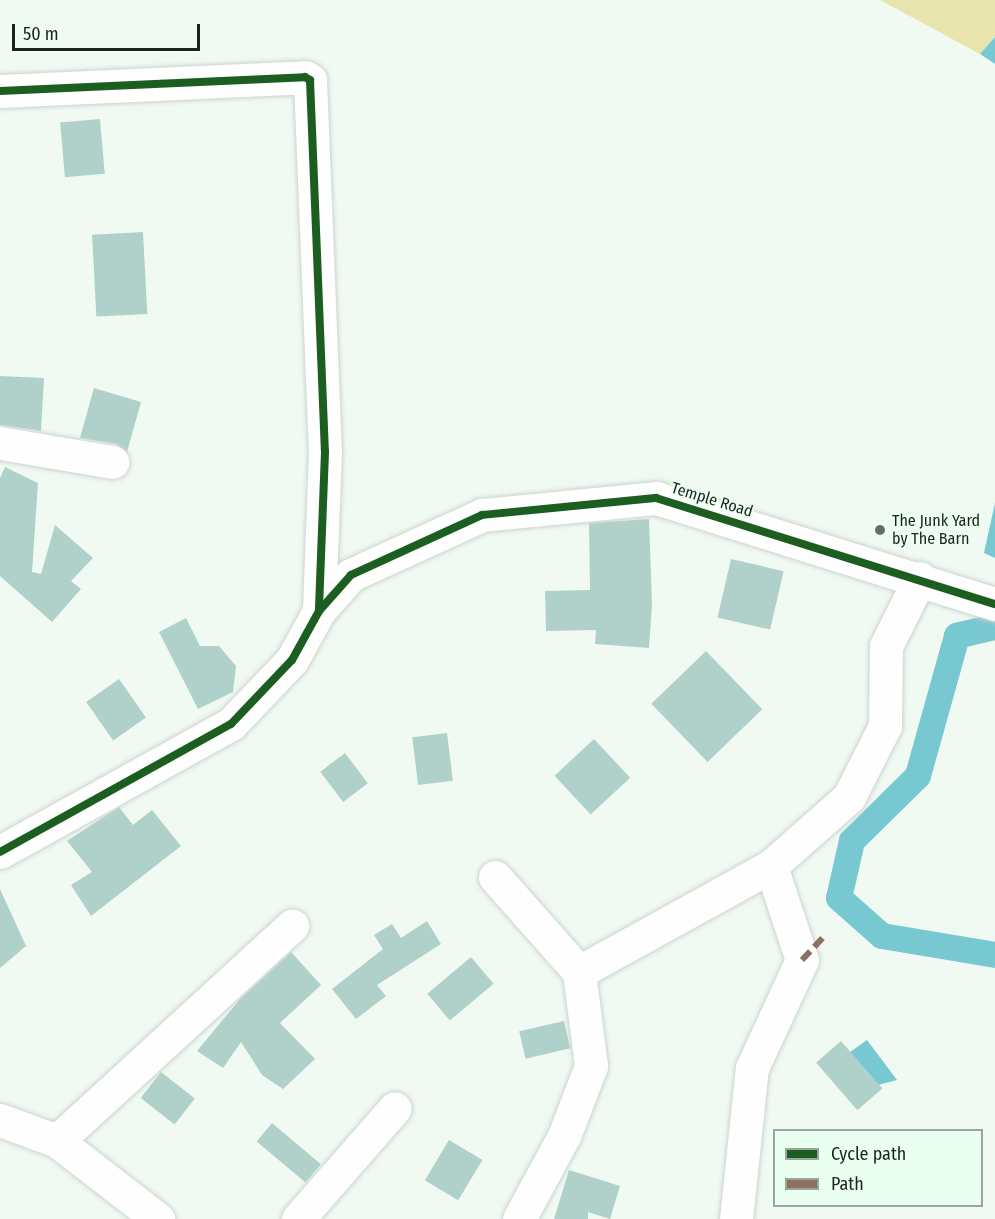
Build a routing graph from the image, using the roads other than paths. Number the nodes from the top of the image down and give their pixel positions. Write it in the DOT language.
graph roads {
  1 [pos="0,91"];
  2 [pos="0,443"];
  3 [pos="112,462"];
  4 [pos="920,578"];
  5 [pos="995,604"];
  6 [pos="319,611"];
  7 [pos="0,852"];
  8 [pos="771,866"];
  9 [pos="495,877"];
  10 [pos="292,926"];
  11 [pos="579,972"];
  12 [pos="395,1108"];
  13 [pos="0,1120"];
  14 [pos="57,1141"];
  15 [pos="158,1219"];
  16 [pos="298,1219"];
  17 [pos="519,1219"];
  18 [pos="736,1219"];
  1 -- 6 [label="street"];
  2 -- 3 [label="street"];
  4 -- 5 [label="street, Temple Road"];
  4 -- 6 [label="street, Temple Road"];
  4 -- 8 [label="street"];
  6 -- 7 [label="street"];
  8 -- 11 [label="street"];
  8 -- 18 [label="street"];
  9 -- 11 [label="street"];
  10 -- 14 [label="street"];
  11 -- 17 [label="street"];
  12 -- 16 [label="street"];
  13 -- 14 [label="street"];
  14 -- 15 [label="street"];
}
